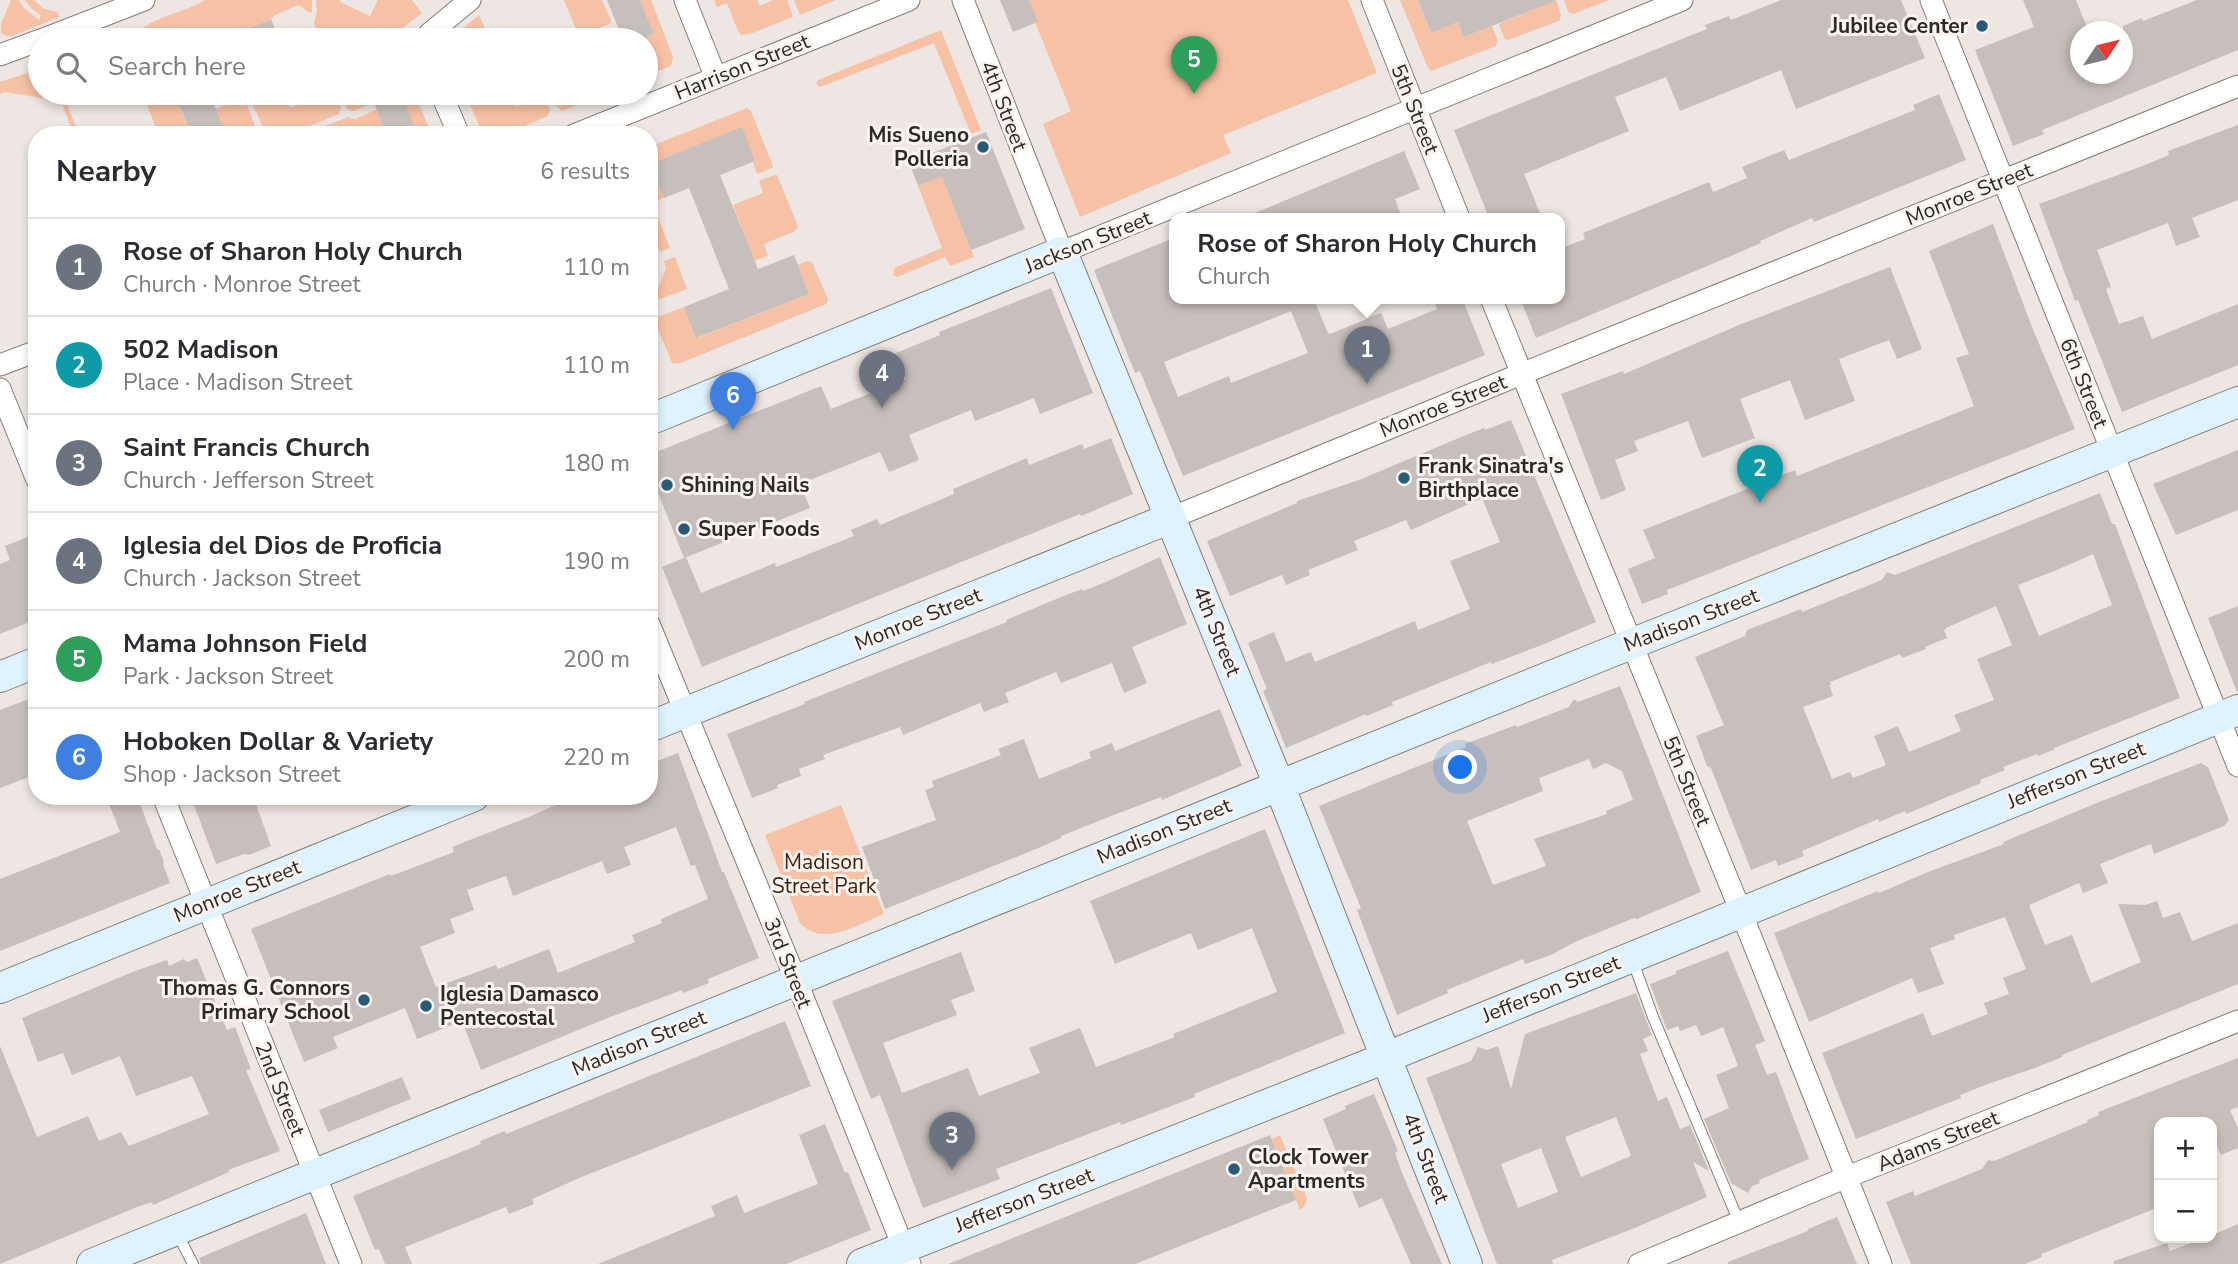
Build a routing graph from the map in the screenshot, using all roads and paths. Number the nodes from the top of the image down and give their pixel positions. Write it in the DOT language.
graph roads {
  1 [pos="144,0"];
  2 [pos="470,0"];
  3 [pos="685,0"];
  4 [pos="909,0"];
  5 [pos="962,0"];
  6 [pos="1372,0"];
  7 [pos="1682,0"];
  8 [pos="1931,0"];
  9 [pos="71,28"];
  10 [pos="436,28"];
  11 [pos="28,44"];
  12 [pos="0,55"];
  13 [pos="716,78"];
  14 [pos="2238,86"];
  15 [pos="658,101"];
  16 [pos="446,105"];
  17 [pos="649,105"];
  18 [pos="1415,107"];
  19 [pos="454,126"];
  20 [pos="596,126"];
  21 [pos="2003,180"];
  22 [pos="1457,213"];
  23 [pos="1062,252"];
  24 [pos="1493,304"];
  25 [pos="28,354"];
  26 [pos="0,365"];
  27 [pos="1521,374"];
  28 [pos="0,389"];
  29 [pos="2238,402"];
  30 [pos="658,416"];
  31 [pos="2112,454"];
  32 [pos="28,458"];
  33 [pos="1171,518"];
  34 [pos="1631,644"];
  35 [pos="658,646"];
  36 [pos="28,666"];
  37 [pos="0,677"];
  38 [pos="685,712"];
  39 [pos="2228,714"];
  40 [pos="658,723"];
  41 [pos="2238,766"];
  42 [pos="1279,785"];
  43 [pos="167,805"];
  44 [pos="452,805"];
  45 [pos="206,904"];
  46 [pos="1741,912"];
  47 [pos="1631,957"];
  48 [pos="796,980"];
  49 [pos="0,988"];
  50 [pos="2238,1021"];
  51 [pos="1386,1057"];
  52 [pos="314,1174"];
  53 [pos="1847,1177"];
  54 [pos="1739,1222"];
  55 [pos="176,1230"];
  56 [pos="906,1256"];
  57 [pos="92,1264"];
  58 [pos="193,1264"];
  59 [pos="351,1264"];
  60 [pos="862,1264"];
  61 [pos="1467,1264"];
  62 [pos="1639,1264"];
  63 [pos="1881,1264"];
  1 -- 9 [label="street"];
  2 -- 10 [label="street"];
  3 -- 13 [label="street"];
  4 -- 13 [label="street, Harrison Street"];
  5 -- 23 [label="street, 4th Street"];
  6 -- 18 [label="street, 5th Street"];
  7 -- 18 [label="street, Jackson Street"];
  8 -- 21 [label="street, 6th Street"];
  11 -- 12 [label="street"];
  13 -- 15 [label="street, Harrison Street"];
  14 -- 21 [label="street, Monroe Street"];
  16 -- 19 [label="street"];
  17 -- 20 [label="street, Harrison Street"];
  18 -- 22 [label="street, 5th Street"];
  18 -- 23 [label="street, Jackson Street"];
  21 -- 27 [label="street, Monroe Street"];
  21 -- 31 [label="street, 6th Street"];
  23 -- 30 [label="street, Jackson Street"];
  23 -- 33 [label="street, 4th Street"];
  24 -- 27 [label="street, 5th Street"];
  25 -- 26 [label="street"];
  27 -- 33 [label="street, Monroe Street"];
  27 -- 34 [label="street, 5th Street"];
  28 -- 32 [label="street"];
  29 -- 31 [label="street, Madison Street"];
  31 -- 34 [label="street, Madison Street"];
  31 -- 39 [label="street, 6th Street"];
  33 -- 38 [label="street, Monroe Street"];
  33 -- 42 [label="street, 4th Street"];
  34 -- 42 [label="street, Madison Street"];
  34 -- 46 [label="street, 5th Street"];
  35 -- 38 [label="street, 3rd Street"];
  36 -- 37 [label="street"];
  38 -- 40 [label="street, Monroe Street"];
  38 -- 48 [label="street, 3rd Street"];
  39 -- 41 [label="street, 6th Street"];
  39 -- 46 [label="street, Jefferson Street"];
  42 -- 48 [label="street, Madison Street"];
  42 -- 51 [label="street, 4th Street"];
  43 -- 45 [label="street, 2nd Street"];
  44 -- 45 [label="street, Monroe Street"];
  45 -- 49 [label="street, Monroe Street"];
  45 -- 52 [label="street, 2nd Street"];
  46 -- 47 [label="street, Jefferson Street"];
  46 -- 53 [label="street, 5th Street"];
  47 -- 51 [label="street, Jefferson Street"];
  47 -- 54 [label="lane"];
  48 -- 52 [label="street, Madison Street"];
  48 -- 56 [label="street, 3rd Street"];
  50 -- 53 [label="street, Adams Street"];
  51 -- 56 [label="street, Jefferson Street"];
  51 -- 61 [label="street, 4th Street"];
  52 -- 55 [label="street, Madison Street"];
  52 -- 59 [label="street, 2nd Street"];
  53 -- 54 [label="street, Adams Street"];
  53 -- 63 [label="street, 5th Street"];
  54 -- 62 [label="street, Adams Street"];
  55 -- 57 [label="street, Madison Street"];
  55 -- 58 [label="lane"];
  56 -- 60 [label="street, Jefferson Street"];
}
